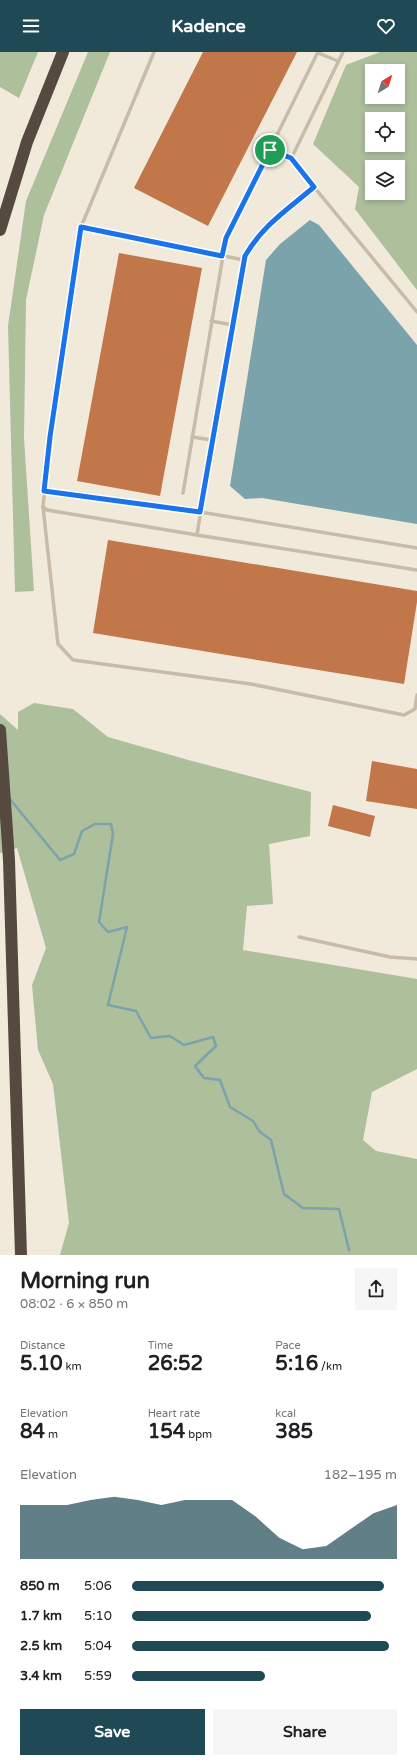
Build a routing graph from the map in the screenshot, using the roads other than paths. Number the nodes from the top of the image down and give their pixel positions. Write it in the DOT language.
graph roads {
  1 [pos="63,52"];
  2 [pos="154,52"];
  3 [pos="318,52"];
  4 [pos="343,52"];
  5 [pos="338,61"];
  6 [pos="270,150"];
  7 [pos="291,158"];
  8 [pos="314,187"];
  9 [pos="81,227"];
  10 [pos="0,230"];
  11 [pos="222,256"];
  12 [pos="244,260"];
  13 [pos="417,312"];
  14 [pos="211,321"];
  15 [pos="233,325"];
  16 [pos="192,437"];
  17 [pos="212,440"];
  18 [pos="44,491"];
  19 [pos="183,493"];
  20 [pos="43,507"];
  21 [pos="200,512"];
  22 [pos="197,535"];
  23 [pos="417,548"];
  24 [pos="417,570"];
  25 [pos="417,697"];
  26 [pos="0,730"];
  27 [pos="299,937"];
  28 [pos="417,959"];
  29 [pos="21,1255"];
  1 -- 10 [label="highway"];
  2 -- 9 [label="lane"];
  3 -- 5 [label="lane"];
  3 -- 6 [label="lane"];
  4 -- 5 [label="lane"];
  5 -- 7 [label="lane"];
  6 -- 7 [label="lane"];
  6 -- 11 [label="lane"];
  7 -- 8 [label="lane"];
  8 -- 12 [label="lane"];
  8 -- 13 [label="lane"];
  9 -- 11 [label="lane"];
  9 -- 18 [label="lane"];
  11 -- 12 [label="lane"];
  11 -- 14 [label="lane"];
  12 -- 15 [label="lane"];
  14 -- 15 [label="lane"];
  14 -- 16 [label="lane"];
  15 -- 17 [label="lane"];
  16 -- 17 [label="lane"];
  16 -- 19 [label="lane"];
  17 -- 21 [label="lane"];
  18 -- 20 [label="lane"];
  18 -- 21 [label="lane"];
  20 -- 22 [label="lane"];
  20 -- 25 [label="lane"];
  21 -- 22 [label="lane"];
  21 -- 23 [label="lane"];
  22 -- 24 [label="lane"];
  26 -- 29 [label="highway"];
  27 -- 28 [label="lane"];
}
